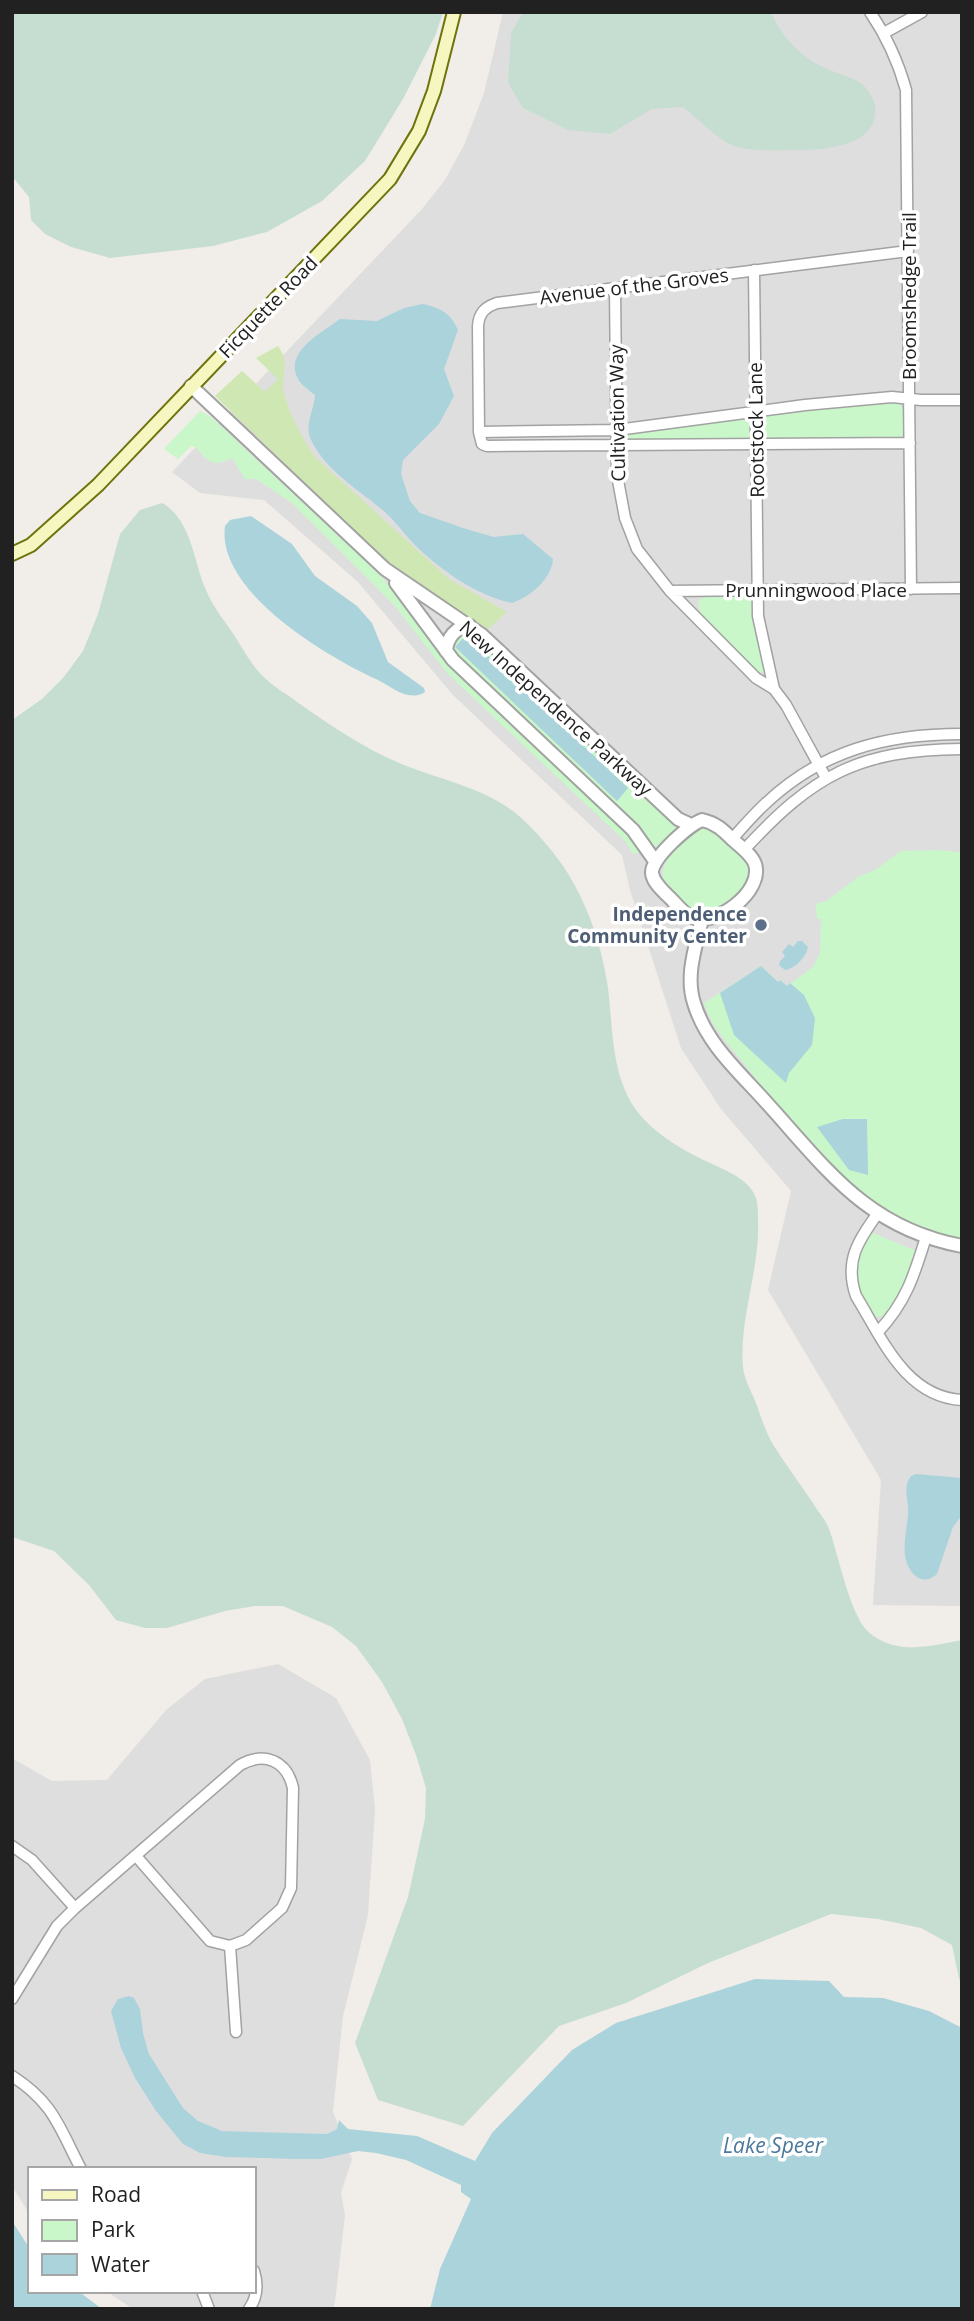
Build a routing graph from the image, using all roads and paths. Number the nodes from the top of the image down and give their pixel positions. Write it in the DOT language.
graph roads {
  1 [pos="454,12"];
  2 [pos="870,12"];
  3 [pos="922,12"];
  4 [pos="884,33"];
  5 [pos="908,251"];
  6 [pos="754,270"];
  7 [pos="615,288"];
  8 [pos="191,386"];
  9 [pos="909,398"];
  10 [pos="962,400"];
  11 [pos="756,412"];
  12 [pos="617,430"];
  13 [pos="479,432"];
  14 [pos="910,443"];
  15 [pos="617,445"];
  16 [pos="756,445"];
  17 [pos="12,554"];
  18 [pos="385,569"];
  19 [pos="962,588"];
  20 [pos="911,589"];
  21 [pos="758,590"];
  22 [pos="670,591"];
  23 [pos="470,626"];
  24 [pos="446,650"];
  25 [pos="774,689"];
  26 [pos="962,734"];
  27 [pos="962,748"];
  28 [pos="818,764"];
  29 [pos="826,778"];
  30 [pos="691,825"];
  31 [pos="732,839"];
  32 [pos="744,850"];
  33 [pos="655,862"];
  34 [pos="702,919"];
  35 [pos="878,1213"];
  36 [pos="926,1237"];
  37 [pos="962,1245"];
  38 [pos="878,1332"];
  39 [pos="962,1399"];
  40 [pos="12,1846"];
  41 [pos="136,1856"];
  42 [pos="75,1908"];
  43 [pos="230,1945"];
  44 [pos="12,1999"];
  45 [pos="236,2032"];
  46 [pos="12,2076"];
  47 [pos="80,2167"];
  1 -- 8 [label="main road, Ficquette Road"];
  2 -- 4 [label="street, Broomshedge Trail"];
  3 -- 4 [label="street"];
  4 -- 5 [label="street, Broomshedge Trail"];
  5 -- 6 [label="street, Avenue of the Groves"];
  5 -- 9 [label="street, Broomshedge Trail"];
  6 -- 7 [label="street, Avenue of the Groves"];
  6 -- 11 [label="street, Rootstock Lane"];
  7 -- 12 [label="street, Cultivation Way"];
  7 -- 13 [label="street, Avenue of the Groves"];
  8 -- 17 [label="main road, Ficquette Road"];
  8 -- 18 [label="street, New Independence Parkway"];
  9 -- 10 [label="street"];
  9 -- 11 [label="street"];
  9 -- 14 [label="street, Broomshedge Trail"];
  11 -- 12 [label="street"];
  11 -- 16 [label="street, Rootstock Lane"];
  12 -- 13 [label="street"];
  12 -- 15 [label="street, Cultivation Way"];
  13 -- 15 [label="street, Avenue of the Groves"];
  14 -- 16 [label="street, Avenue of the Groves"];
  14 -- 20 [label="street, Broomshedge Trail"];
  15 -- 16 [label="street, Avenue of the Groves"];
  15 -- 22 [label="street, Cultivation Way"];
  16 -- 21 [label="street, Rootstock Lane"];
  18 -- 23 [label="street, New Independence Parkway"];
  18 -- 24 [label="street, New Independence Parkway"];
  19 -- 20 [label="street, Prunningwood Place"];
  20 -- 21 [label="street, Prunningwood Place"];
  21 -- 22 [label="street, Prunningwood Place"];
  21 -- 25 [label="street, Cultivation Way"];
  22 -- 25 [label="street, Cultivation Way"];
  23 -- 24 [label="street"];
  23 -- 30 [label="street, New Independence Parkway"];
  24 -- 33 [label="street, New Independence Parkway"];
  25 -- 28 [label="street, Cultivation Way"];
  26 -- 28 [label="street"];
  27 -- 29 [label="street"];
  28 -- 29 [label="street, Cultivation Way"];
  28 -- 31 [label="street"];
  29 -- 32 [label="street"];
  30 -- 31 [label="street"];
  30 -- 33 [label="street"];
  31 -- 32 [label="street"];
  32 -- 34 [label="street"];
  33 -- 34 [label="street"];
  34 -- 35 [label="street"];
  35 -- 36 [label="street"];
  35 -- 38 [label="street"];
  36 -- 37 [label="street"];
  36 -- 38 [label="street"];
  38 -- 39 [label="street"];
  40 -- 42 [label="street"];
  41 -- 42 [label="street"];
  41 -- 43 [label="street"];
  41 -- 43 [label="street"];
  42 -- 44 [label="street"];
  43 -- 45 [label="street"];
  46 -- 47 [label="street"];
}
